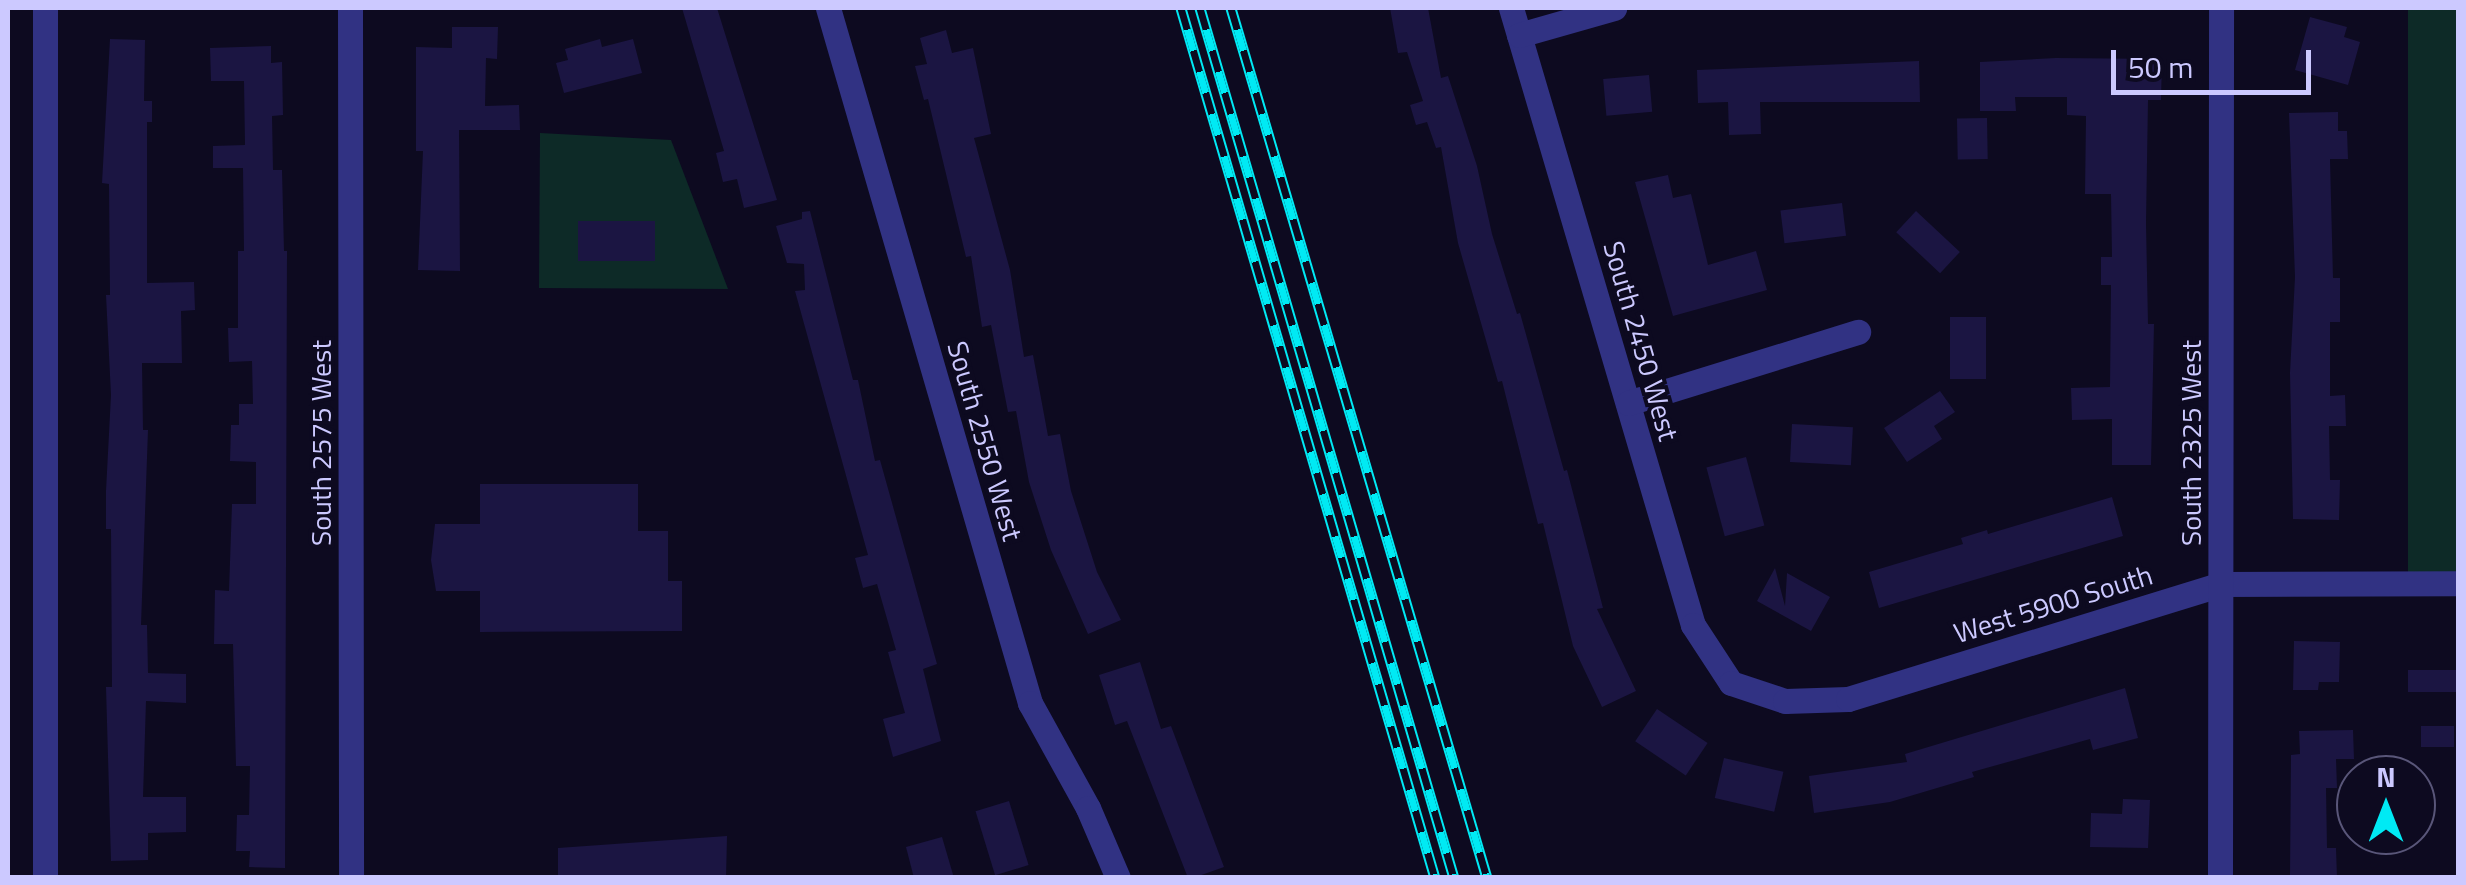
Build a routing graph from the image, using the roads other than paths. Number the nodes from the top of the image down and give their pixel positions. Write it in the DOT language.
graph roads {
  1 [pos="45,8"];
  2 [pos="350,8"];
  3 [pos="828,8"];
  4 [pos="1511,8"];
  5 [pos="1614,8"];
  6 [pos="2220,8"];
  7 [pos="1519,35"];
  8 [pos="1858,332"];
  9 [pos="1628,403"];
  10 [pos="2458,583"];
  11 [pos="2222,584"];
  12 [pos="1731,683"];
  13 [pos="46,878"];
  14 [pos="351,878"];
  15 [pos="1118,878"];
  16 [pos="2220,878"];
  1 -- 13 [label="street"];
  2 -- 14 [label="street, South 2575 West"];
  3 -- 15 [label="street, South 2550 West"];
  4 -- 7 [label="street, South 2450 West"];
  5 -- 7 [label="street"];
  6 -- 11 [label="street, South 2325 West"];
  7 -- 9 [label="street, South 2450 West"];
  8 -- 9 [label="street"];
  9 -- 12 [label="street, South 2450 West"];
  10 -- 11 [label="street, West 5900 South"];
  11 -- 12 [label="street, West 5900 South"];
  11 -- 16 [label="street, South 2325 West"];
}
